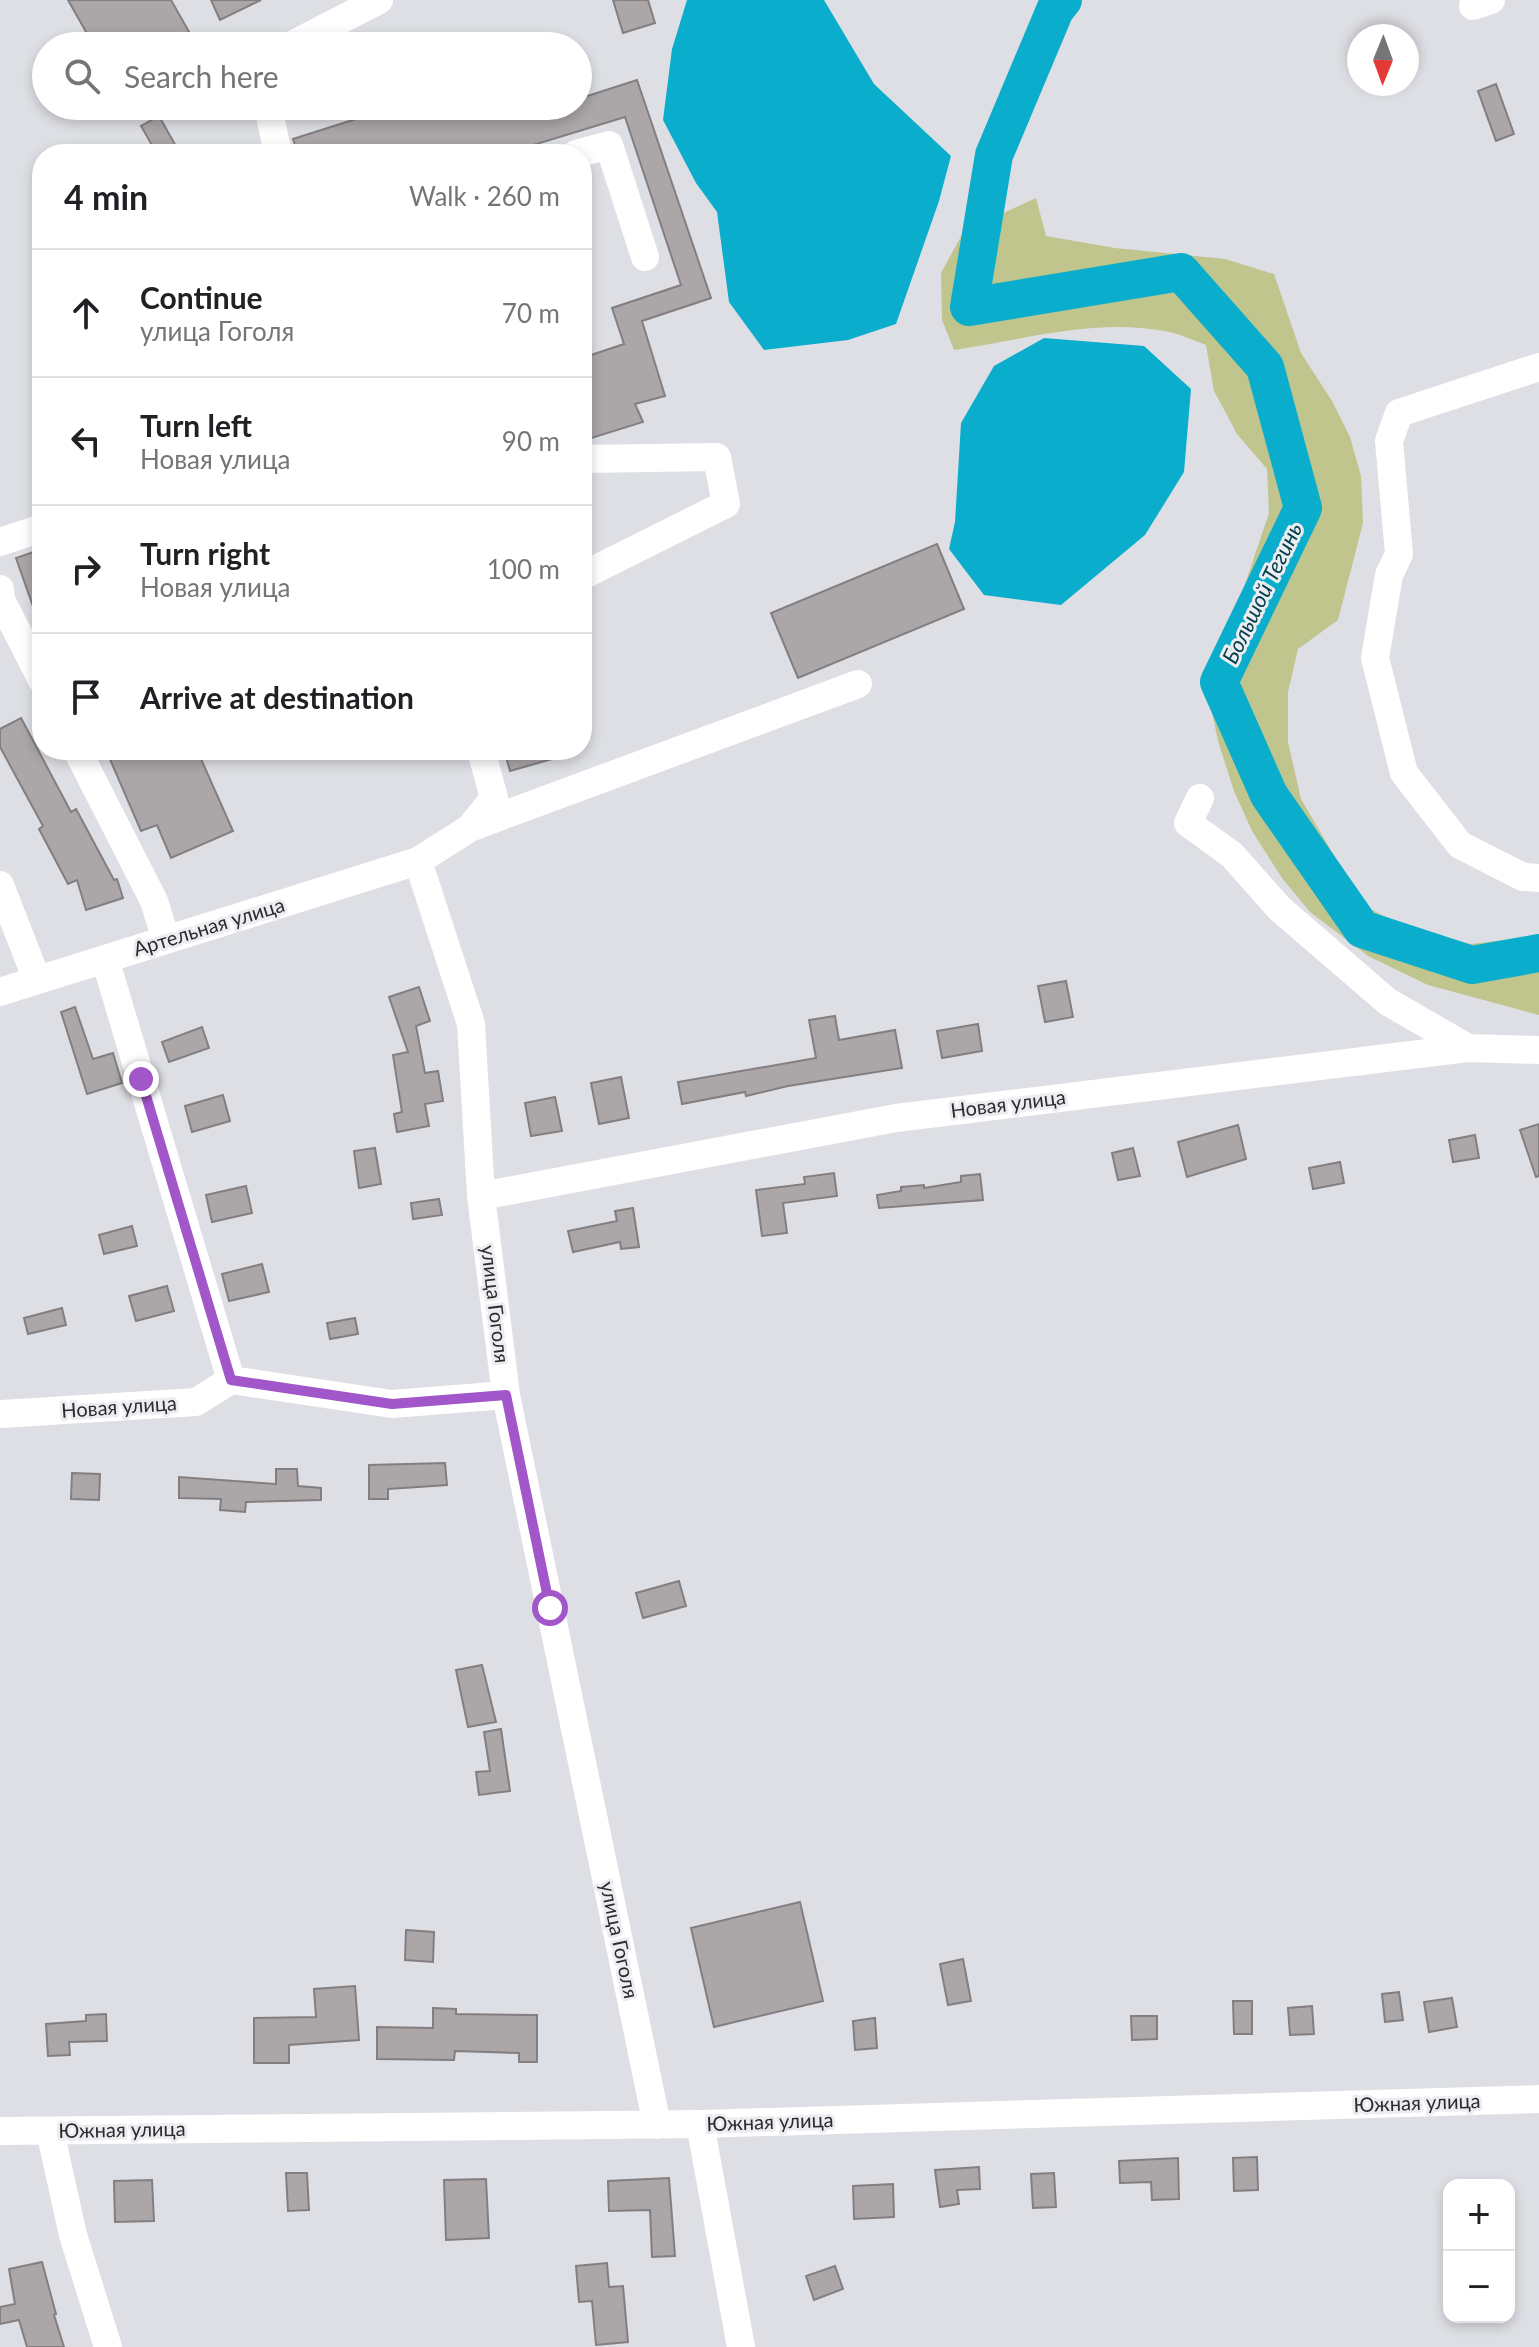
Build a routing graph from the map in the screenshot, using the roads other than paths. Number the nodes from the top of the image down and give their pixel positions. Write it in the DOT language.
graph roads {
  1 [pos="379,0"];
  2 [pos="317,32"];
  3 [pos="271,120"];
  4 [pos="276,144"];
  5 [pos="592,150"];
  6 [pos="645,257"];
  7 [pos="1539,367"];
  8 [pos="592,459"];
  9 [pos="32,531"];
  10 [pos="0,542"];
  11 [pos="592,571"];
  12 [pos="0,589"];
  13 [pos="32,660"];
  14 [pos="858,684"];
  15 [pos="82,760"];
  16 [pos="484,760"];
  17 [pos="1200,798"];
  18 [pos="470,828"];
  19 [pos="418,861"];
  20 [pos="1539,878"];
  21 [pos="0,885"];
  22 [pos="166,940"];
  23 [pos="105,959"];
  24 [pos="37,980"];
  25 [pos="0,992"];
  26 [pos="1468,1048"];
  27 [pos="1539,1050"];
  28 [pos="481,1196"];
  29 [pos="231,1380"];
  30 [pos="506,1395"];
  31 [pos="0,1414"];
  32 [pos="1539,2099"];
  33 [pos="700,2124"];
  34 [pos="657,2125"];
  35 [pos="0,2131"];
  36 [pos="50,2131"];
  37 [pos="108,2347"];
  38 [pos="741,2347"];
  1 -- 2 [label="street"];
  3 -- 4 [label="street"];
  5 -- 6 [label="street"];
  7 -- 20 [label="street"];
  8 -- 11 [label="street"];
  9 -- 10 [label="street"];
  12 -- 13 [label="street"];
  14 -- 18 [label="street"];
  15 -- 22 [label="street"];
  16 -- 18 [label="street"];
  17 -- 26 [label="street"];
  18 -- 19 [label="street, Артельная улица"];
  19 -- 22 [label="street, Артельная улица"];
  19 -- 28 [label="street, улица Гоголя"];
  21 -- 24 [label="street"];
  22 -- 23 [label="street, Артельная улица"];
  23 -- 24 [label="street, Артельная улица"];
  23 -- 29 [label="street"];
  24 -- 25 [label="street, Артельная улица"];
  26 -- 27 [label="street, Новая улица"];
  26 -- 28 [label="street, Новая улица"];
  28 -- 30 [label="street, улица Гоголя"];
  29 -- 30 [label="street"];
  29 -- 31 [label="street, Новая улица"];
  30 -- 34 [label="street, улица Гоголя"];
  32 -- 33 [label="street, Южная улица"];
  33 -- 34 [label="street, Южная улица"];
  33 -- 38 [label="street"];
  34 -- 36 [label="street, Южная улица"];
  35 -- 36 [label="street, Южная улица"];
  36 -- 37 [label="street"];
}
